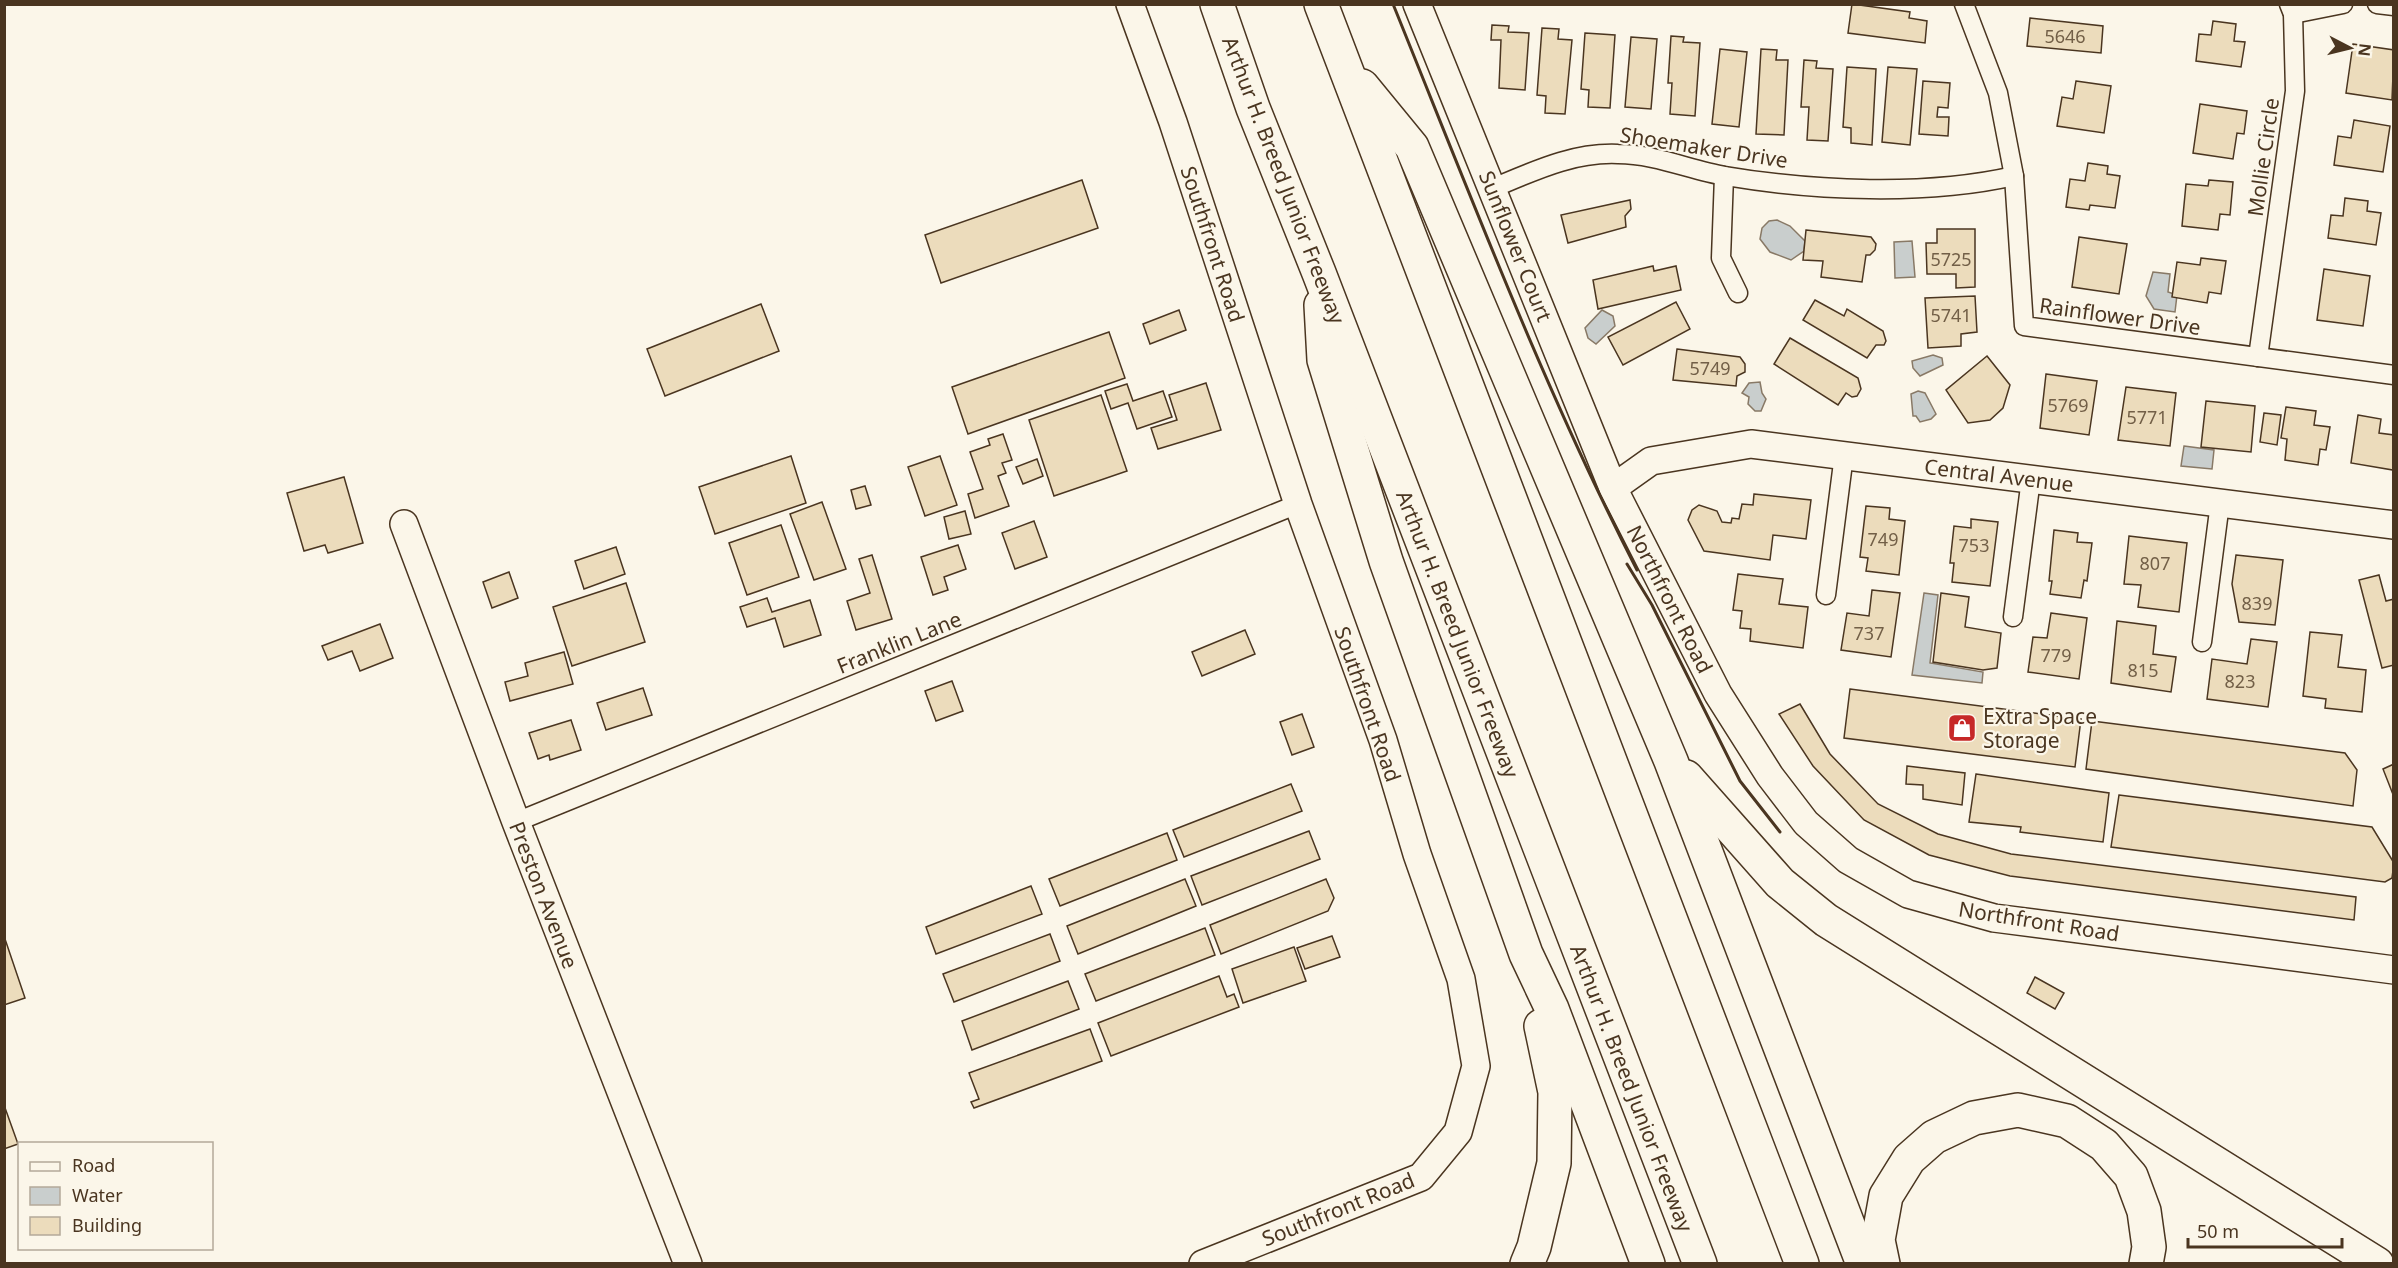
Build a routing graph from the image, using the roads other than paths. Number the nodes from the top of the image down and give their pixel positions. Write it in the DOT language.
graph roads {
  1 [pos="1130,4"];
  2 [pos="1217,4"];
  3 [pos="1321,4"];
  4 [pos="1417,4"];
  5 [pos="1964,4"];
  6 [pos="2343,4"];
  7 [pos="2377,4"];
  8 [pos="2394,6"];
  9 [pos="2291,9"];
  10 [pos="1345,66"];
  11 [pos="1724,176"];
  12 [pos="2014,176"];
  13 [pos="1493,188"];
  14 [pos="1319,273"];
  15 [pos="1738,293"];
  16 [pos="2258,357"];
  17 [pos="2394,375"];
  18 [pos="1845,456"];
  19 [pos="2031,479"];
  20 [pos="1613,488"];
  21 [pos="2220,503"];
  22 [pos="1298,504"];
  23 [pos="404,524"];
  24 [pos="2394,525"];
  25 [pos="1826,595"];
  26 [pos="2013,617"];
  27 [pos="2202,642"];
  28 [pos="1671,760"];
  29 [pos="516,822"];
  30 [pos="1526,954"];
  31 [pos="2394,970"];
  32 [pos="688,1263"];
  33 [pos="1203,1263"];
  34 [pos="1527,1263"];
  35 [pos="1648,1263"];
  36 [pos="1700,1263"];
  37 [pos="1802,1263"];
  38 [pos="1863,1263"];
  39 [pos="1883,1263"];
  40 [pos="2146,1263"];
  41 [pos="2377,1263"];
  1 -- 22 [label="street, Southfront Road"];
  2 -- 14 [label="highway, Arthur H. Breed Junior Freeway"];
  3 -- 10 [label="highway"];
  4 -- 13 [label="street, Sunflower Court"];
  5 -- 12 [label="street, Rainflower Drive"];
  6 -- 9 [label="street, Mollie Circle"];
  7 -- 8 [label="street"];
  9 -- 16 [label="street, Mollie Circle"];
  10 -- 28 [label="highway"];
  10 -- 37 [label="highway"];
  11 -- 12 [label="street, Shoemaker Drive"];
  11 -- 13 [label="street, Shoemaker Drive"];
  11 -- 15 [label="street"];
  12 -- 16 [label="street, Rainflower Drive"];
  13 -- 20 [label="street, Sunflower Court"];
  14 -- 30 [label="highway"];
  14 -- 36 [label="highway, Arthur H. Breed Junior Freeway"];
  16 -- 17 [label="street, Rainflower Drive"];
  18 -- 19 [label="street, Central Avenue"];
  18 -- 20 [label="street, Central Avenue"];
  18 -- 25 [label="street"];
  19 -- 21 [label="street, Central Avenue"];
  19 -- 26 [label="street"];
  20 -- 31 [label="street, Northfront Road"];
  21 -- 24 [label="street, Central Avenue"];
  21 -- 27 [label="street"];
  22 -- 29 [label="street, Franklin Lane"];
  22 -- 33 [label="street, Southfront Road"];
  23 -- 29 [label="street, Preston Avenue"];
  28 -- 38 [label="highway"];
  28 -- 41 [label="highway"];
  29 -- 32 [label="street, Preston Avenue"];
  30 -- 34 [label="highway"];
  30 -- 35 [label="highway"];
  39 -- 40 [label="highway"];
}
